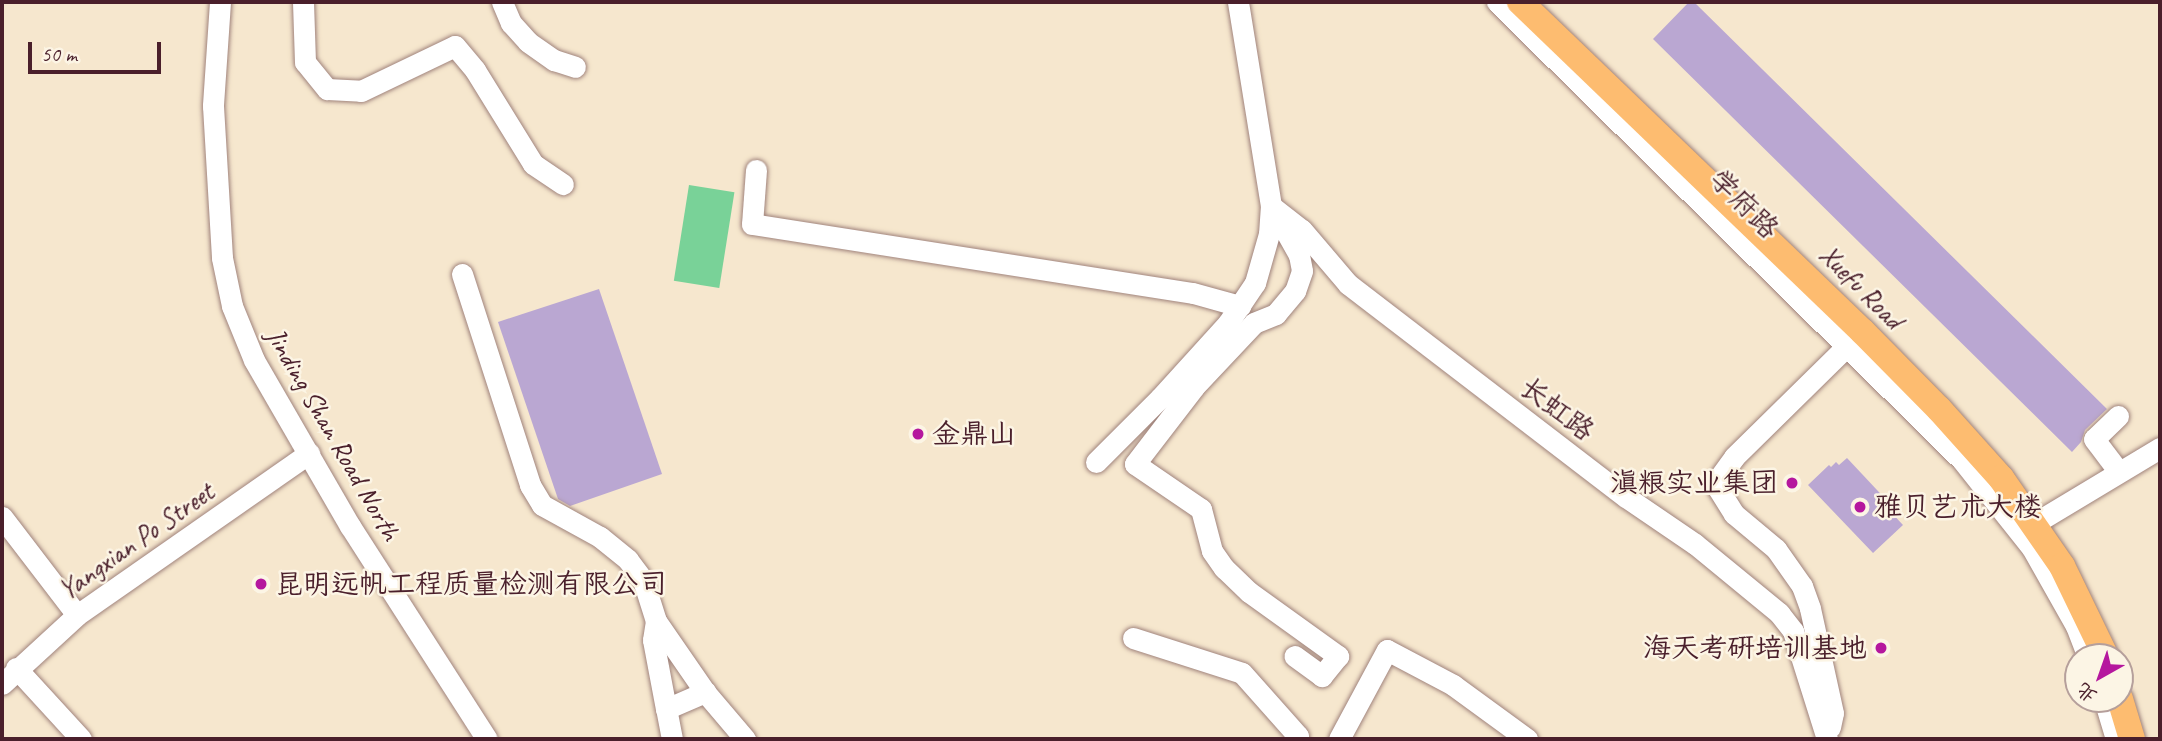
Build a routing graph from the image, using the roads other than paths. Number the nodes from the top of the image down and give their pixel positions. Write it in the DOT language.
graph roads {
  1 [pos="220,2"];
  2 [pos="303,2"];
  3 [pos="502,2"];
  4 [pos="1238,2"];
  5 [pos="1497,2"];
  6 [pos="1520,2"];
  7 [pos="575,67"];
  8 [pos="756,170"];
  9 [pos="563,184"];
  10 [pos="1271,206"];
  11 [pos="462,274"];
  12 [pos="1240,306"];
  13 [pos="1855,338"];
  14 [pos="2118,416"];
  15 [pos="2160,448"];
  16 [pos="309,453"];
  17 [pos="1096,462"];
  18 [pos="2119,472"];
  19 [pos="2,517"];
  20 [pos="2035,523"];
  21 [pos="77,615"];
  22 [pos="656,621"];
  23 [pos="1133,638"];
  24 [pos="2081,643"];
  25 [pos="2099,643"];
  26 [pos="1294,656"];
  27 [pos="9,676"];
  28 [pos="705,692"];
  29 [pos="666,709"];
  30 [pos="2108,713"];
  31 [pos="2124,713"];
  32 [pos="81,739"];
  33 [pos="487,739"];
  34 [pos="672,739"];
  35 [pos="745,739"];
  36 [pos="1297,739"];
  37 [pos="1339,739"];
  38 [pos="1527,739"];
  39 [pos="1832,739"];
  40 [pos="2116,739"];
  41 [pos="2132,739"];
  1 -- 16 [label="street, Jinding Shan Road North"];
  2 -- 9 [label="street"];
  3 -- 7 [label="street"];
  4 -- 10 [label="street"];
  5 -- 13 [label="street, 学府路"];
  6 -- 13 [label="main road, Xuefu Road"];
  8 -- 12 [label="street"];
  10 -- 12 [label="street"];
  10 -- 26 [label="street"];
  10 -- 39 [label="street, 长虹路"];
  11 -- 22 [label="street"];
  12 -- 17 [label="street"];
  13 -- 20 [label="main road, Xuefu Road"];
  13 -- 24 [label="street, 学府路"];
  13 -- 39 [label="street"];
  14 -- 18 [label="street"];
  15 -- 18 [label="street"];
  16 -- 21 [label="street, Yangxian Po Street"];
  16 -- 33 [label="street, Jinding Shan Road North"];
  18 -- 20 [label="street"];
  19 -- 21 [label="street"];
  20 -- 25 [label="main road, Xuefu Road"];
  21 -- 27 [label="street, Yangxian Po Street"];
  22 -- 28 [label="street"];
  22 -- 29 [label="street"];
  23 -- 36 [label="street"];
  27 -- 32 [label="street"];
  28 -- 29 [label="street"];
  28 -- 35 [label="street"];
  29 -- 34 [label="street"];
  30 -- 40 [label="street"];
  31 -- 41 [label="main road"];
  37 -- 38 [label="street"];
}
